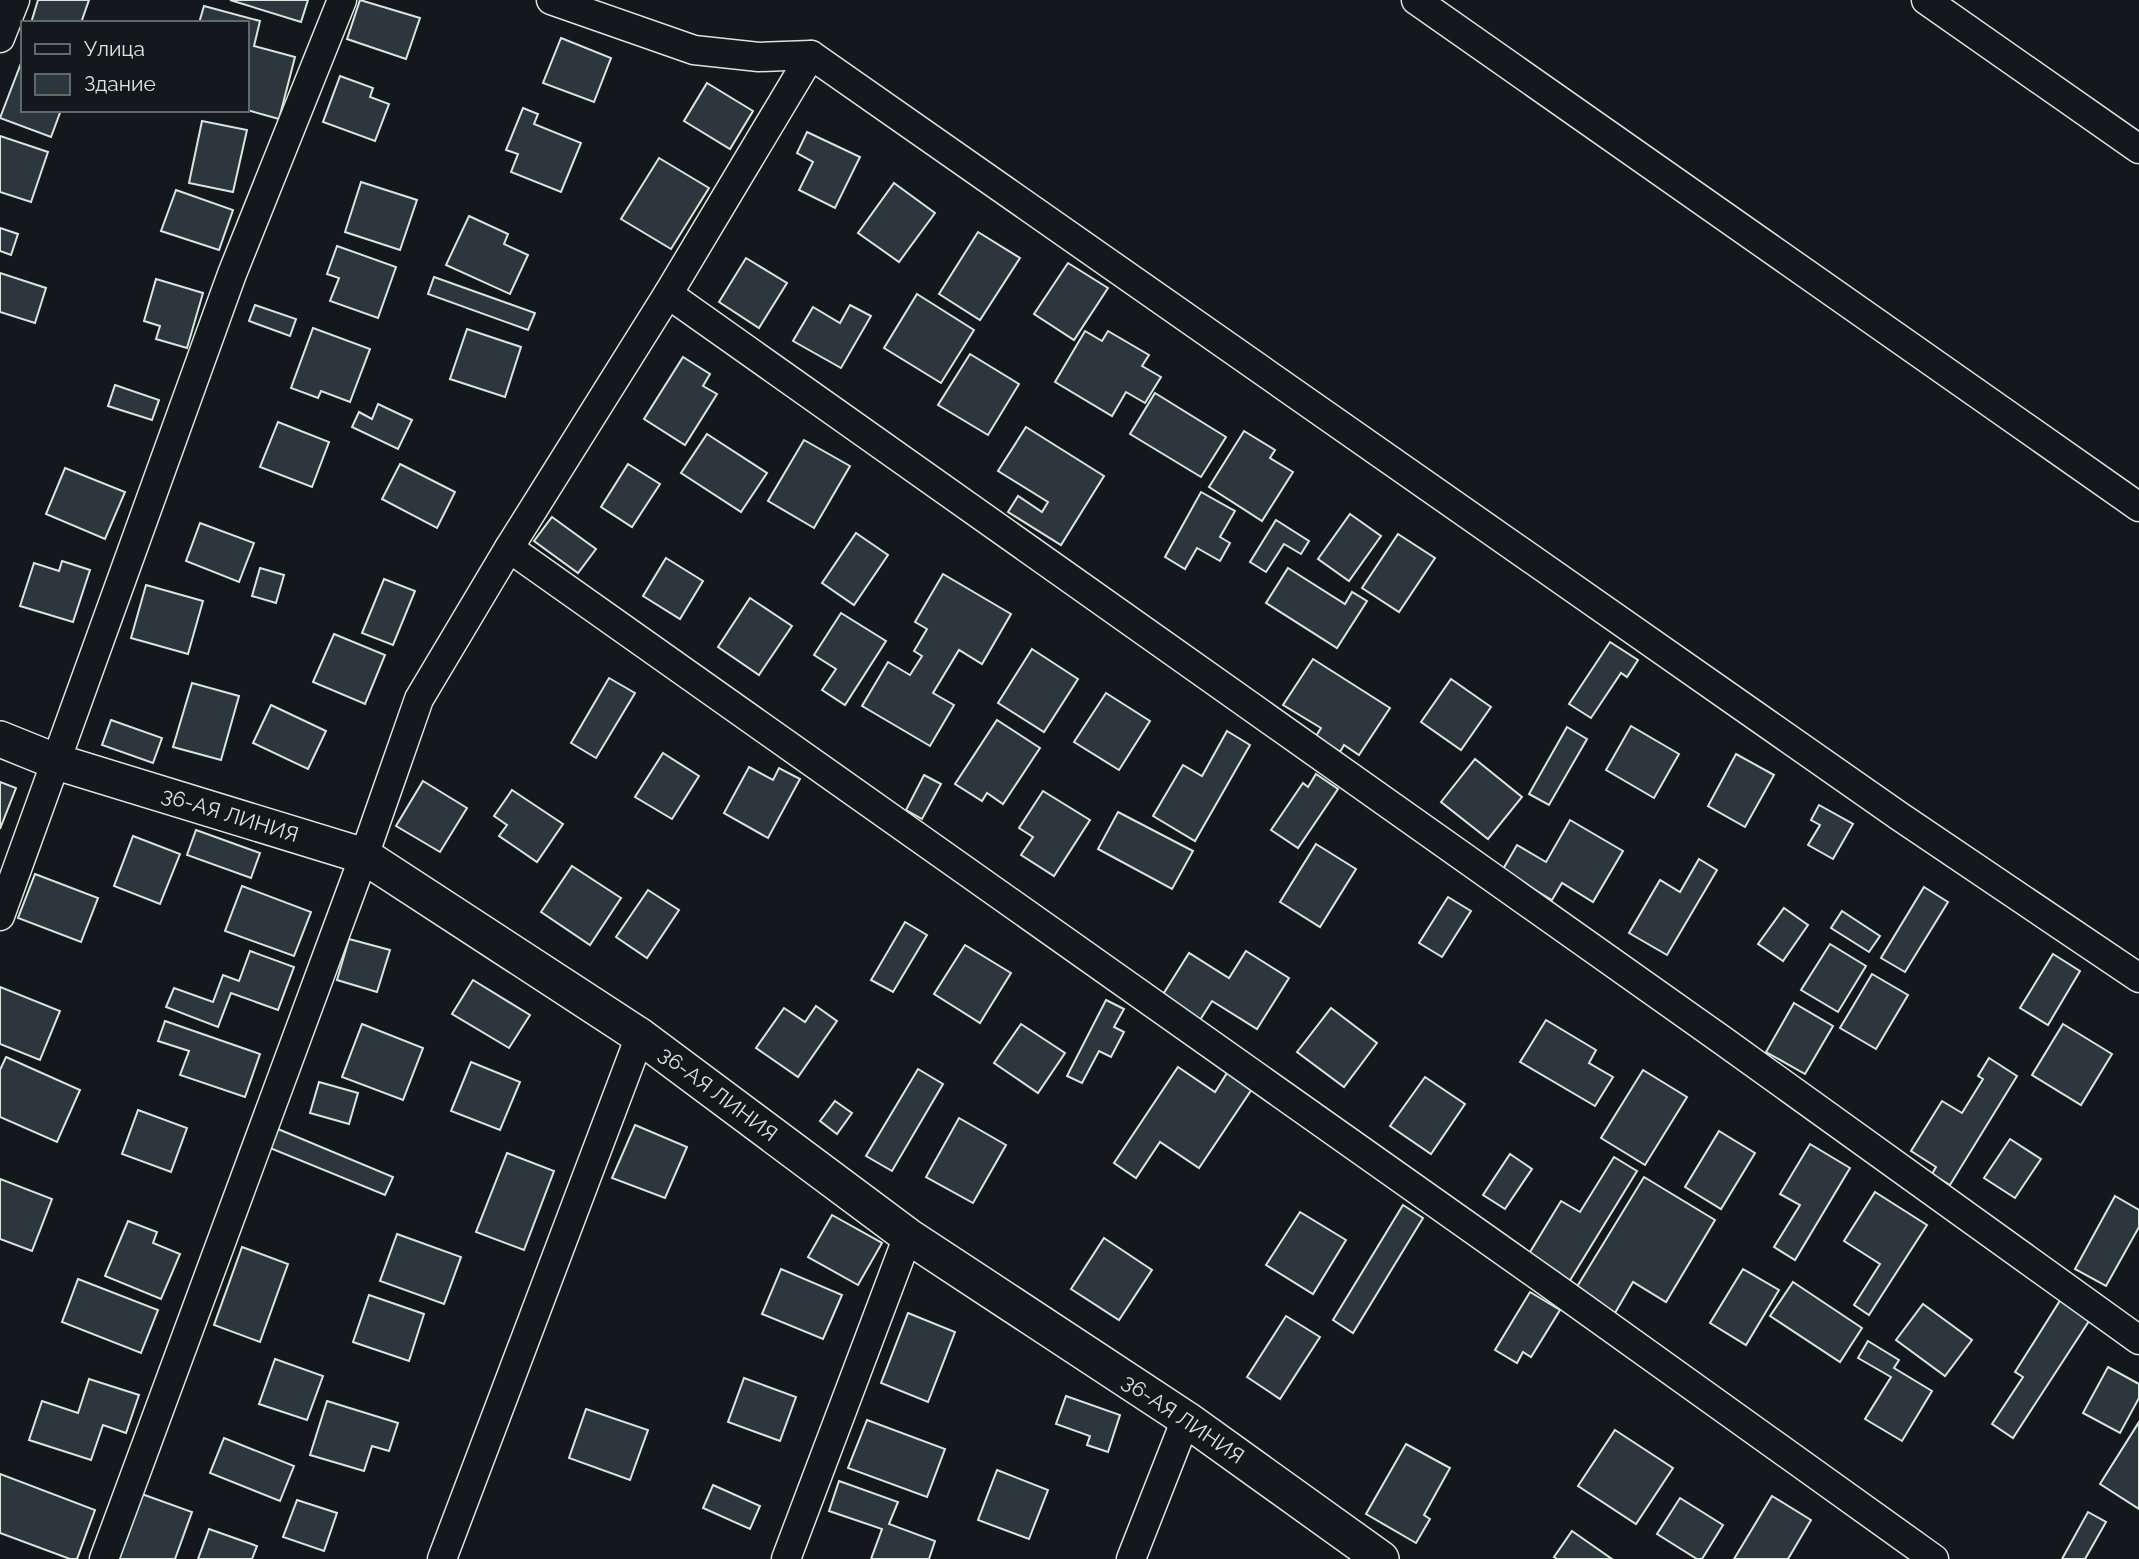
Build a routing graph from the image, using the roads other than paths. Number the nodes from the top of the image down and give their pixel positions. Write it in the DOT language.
graph roads {
  1 [pos="15,0"];
  2 [pos="342,0"];
  3 [pos="551,0"];
  4 [pos="1416,0"];
  5 [pos="1926,0"];
  6 [pos="0,38"];
  7 [pos="811,55"];
  8 [pos="2139,149"];
  9 [pos="668,294"];
  10 [pos="2139,507"];
  11 [pos="509,548"];
  12 [pos="0,739"];
  13 [pos="57,762"];
  14 [pos="364,856"];
  15 [pos="0,916"];
  16 [pos="2139,978"];
  17 [pos="640,1036"];
  18 [pos="908,1236"];
  19 [pos="2139,1340"];
  20 [pos="1186,1419"];
  21 [pos="104,1559"];
  22 [pos="442,1559"];
  23 [pos="786,1559"];
  24 [pos="1131,1559"];
  25 [pos="1381,1559"];
  26 [pos="1934,1559"];
  1 -- 6 [label="street"];
  2 -- 13 [label="street"];
  3 -- 7 [label="street"];
  4 -- 10 [label="street"];
  5 -- 8 [label="street"];
  7 -- 9 [label="street"];
  7 -- 16 [label="street"];
  9 -- 11 [label="street"];
  9 -- 19 [label="street"];
  11 -- 14 [label="street"];
  11 -- 26 [label="street"];
  12 -- 13 [label="street, 36-АЯ ЛИНИЯ"];
  13 -- 14 [label="street, 36-АЯ ЛИНИЯ"];
  13 -- 15 [label="street"];
  14 -- 17 [label="street, 36-АЯ ЛИНИЯ"];
  14 -- 21 [label="street"];
  17 -- 18 [label="street, 36-АЯ ЛИНИЯ"];
  17 -- 22 [label="street"];
  18 -- 20 [label="street, 36-АЯ ЛИНИЯ"];
  18 -- 23 [label="street"];
  20 -- 24 [label="street"];
  20 -- 25 [label="street, 36-АЯ ЛИНИЯ"];
}
